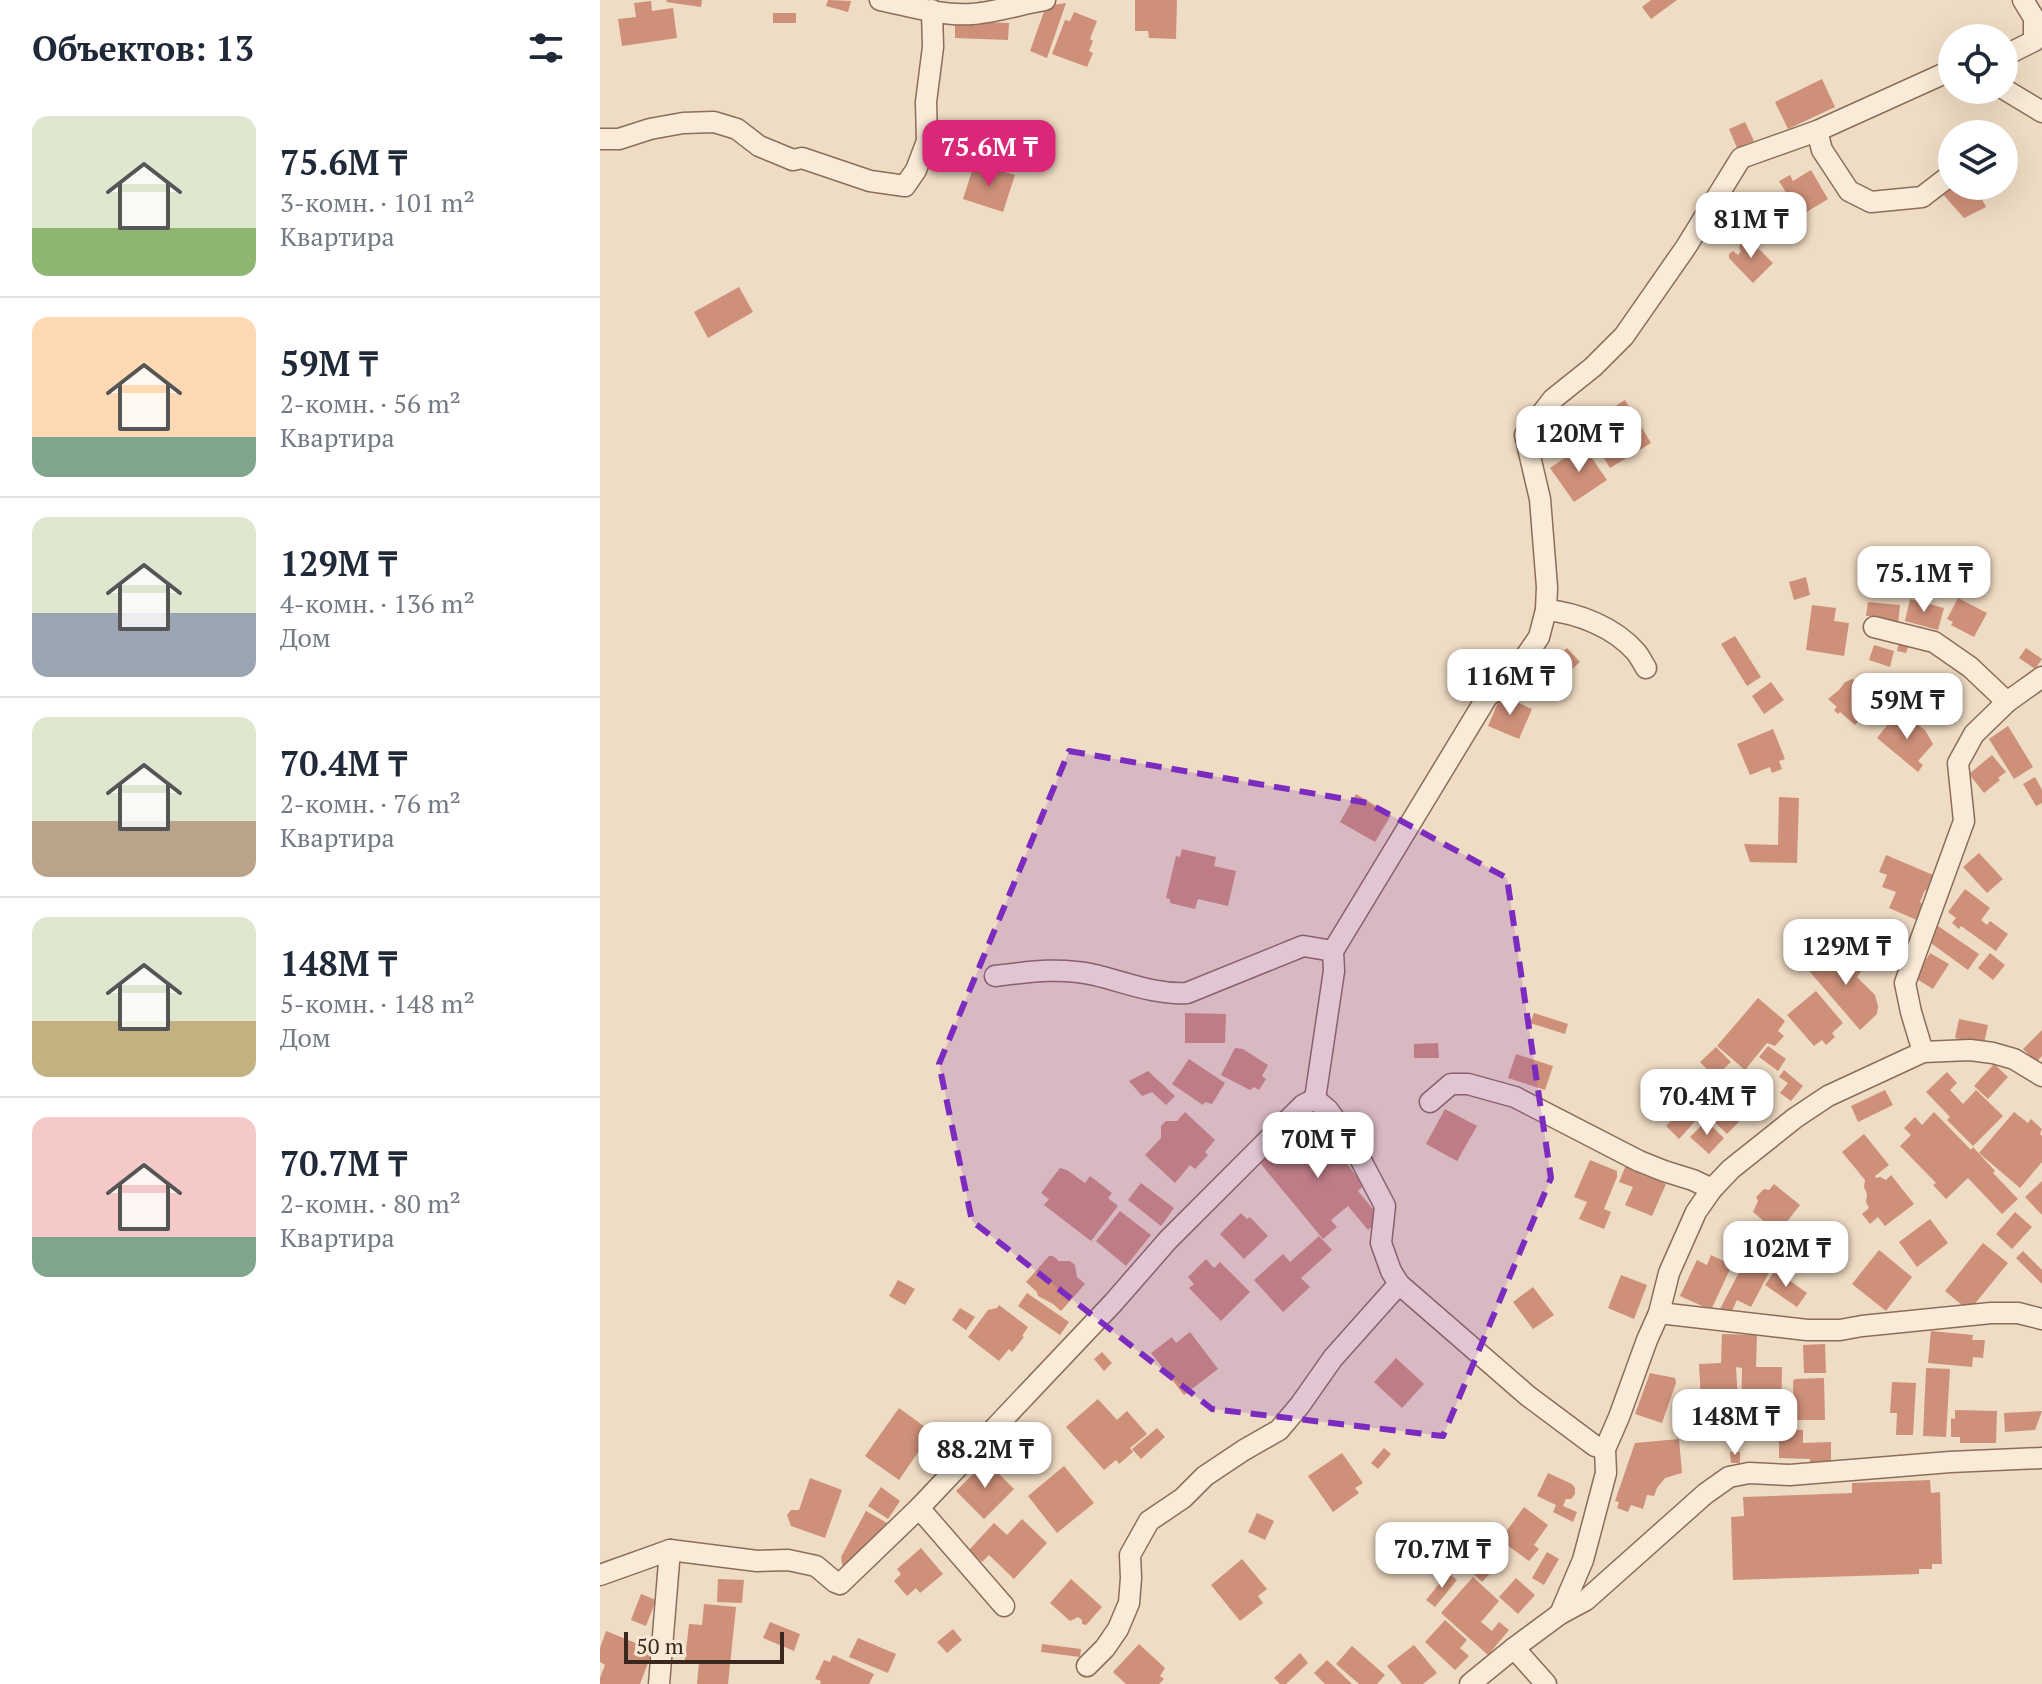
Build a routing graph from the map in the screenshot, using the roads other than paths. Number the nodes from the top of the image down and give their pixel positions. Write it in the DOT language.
graph roads {
  1 [pos="880,0"];
  2 [pos="1045,0"];
  3 [pos="2023,0"];
  4 [pos="932,10"];
  5 [pos="2018,49"];
  6 [pos="1938,76"];
  7 [pos="2018,97"];
  8 [pos="2042,112"];
  9 [pos="1817,131"];
  10 [pos="600,139"];
  11 [pos="1938,185"];
  12 [pos="1546,610"];
  13 [pos="1874,627"];
  14 [pos="1646,668"];
  15 [pos="2042,677"];
  16 [pos="2007,702"];
  17 [pos="1333,951"];
  18 [pos="995,976"];
  19 [pos="1923,1052"];
  20 [pos="2042,1076"];
  21 [pos="1315,1099"];
  22 [pos="1430,1102"];
  23 [pos="1712,1189"];
  24 [pos="1399,1284"];
  25 [pos="1659,1313"];
  26 [pos="2042,1319"];
  27 [pos="1605,1449"];
  28 [pos="2042,1458"];
  29 [pos="919,1508"];
  30 [pos="670,1550"];
  31 [pos="600,1575"];
  32 [pos="1004,1606"];
  33 [pos="1560,1614"];
  34 [pos="1514,1648"];
  35 [pos="1087,1666"];
  36 [pos="659,1684"];
  37 [pos="1470,1684"];
  38 [pos="1546,1684"];
  1 -- 4 [label="street"];
  2 -- 4 [label="street"];
  3 -- 5 [label="street"];
  4 -- 10 [label="street"];
  6 -- 9 [label="street"];
  7 -- 8 [label="street"];
  9 -- 11 [label="street"];
  9 -- 12 [label="street"];
  12 -- 14 [label="street"];
  12 -- 17 [label="street"];
  13 -- 16 [label="street"];
  15 -- 16 [label="street"];
  16 -- 19 [label="street"];
  17 -- 18 [label="street"];
  17 -- 21 [label="street"];
  19 -- 20 [label="street"];
  19 -- 23 [label="street"];
  21 -- 24 [label="street"];
  21 -- 29 [label="street"];
  22 -- 23 [label="street"];
  23 -- 25 [label="street"];
  24 -- 27 [label="street"];
  24 -- 35 [label="street"];
  25 -- 26 [label="street"];
  25 -- 27 [label="street"];
  27 -- 33 [label="street"];
  28 -- 33 [label="street"];
  29 -- 30 [label="street"];
  29 -- 32 [label="street"];
  30 -- 31 [label="street"];
  30 -- 36 [label="street"];
  33 -- 34 [label="street"];
  34 -- 37 [label="street"];
  34 -- 38 [label="street"];
}
